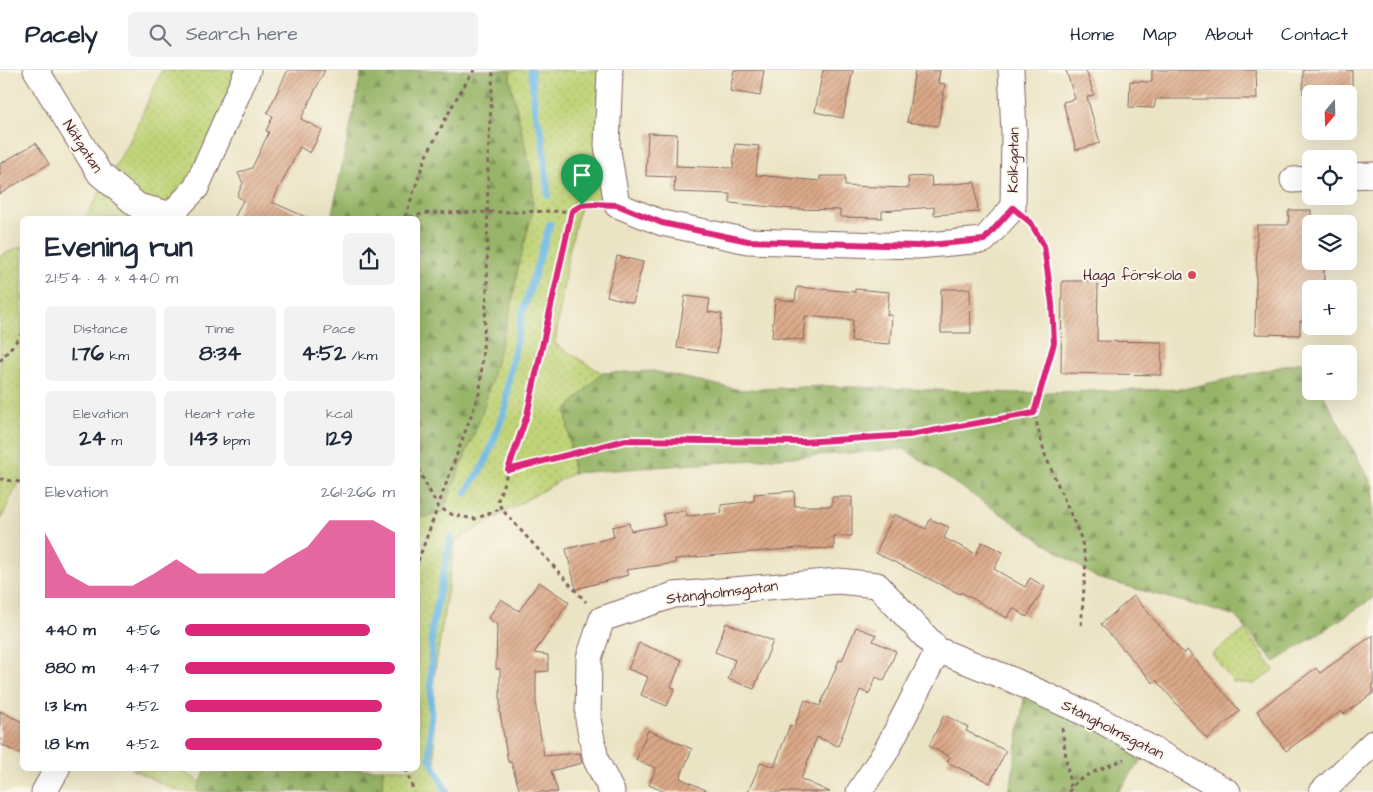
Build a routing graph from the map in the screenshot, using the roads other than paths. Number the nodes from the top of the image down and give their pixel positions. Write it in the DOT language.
graph roads {
  1 [pos="36,70"];
  2 [pos="248,70"];
  3 [pos="610,70"];
  4 [pos="1011,70"];
  5 [pos="1373,175"];
  6 [pos="1357,176"];
  7 [pos="169,216"];
  8 [pos="173,216"];
  9 [pos="938,650"];
  10 [pos="1373,743"];
  11 [pos="56,771"];
  12 [pos="44,792"];
  13 [pos="612,792"];
  14 [pos="859,792"];
  15 [pos="1228,792"];
  16 [pos="1322,792"];
  1 -- 7 [label="street, Nätgatan"];
  2 -- 8 [label="street"];
  3 -- 4 [label="street, Kolkgatan"];
  5 -- 6 [label="street"];
  9 -- 13 [label="street, Stångholmsgatan"];
  9 -- 14 [label="street"];
  9 -- 15 [label="street, Stångholmsgatan"];
  10 -- 16 [label="street"];
  11 -- 12 [label="street"];
}
